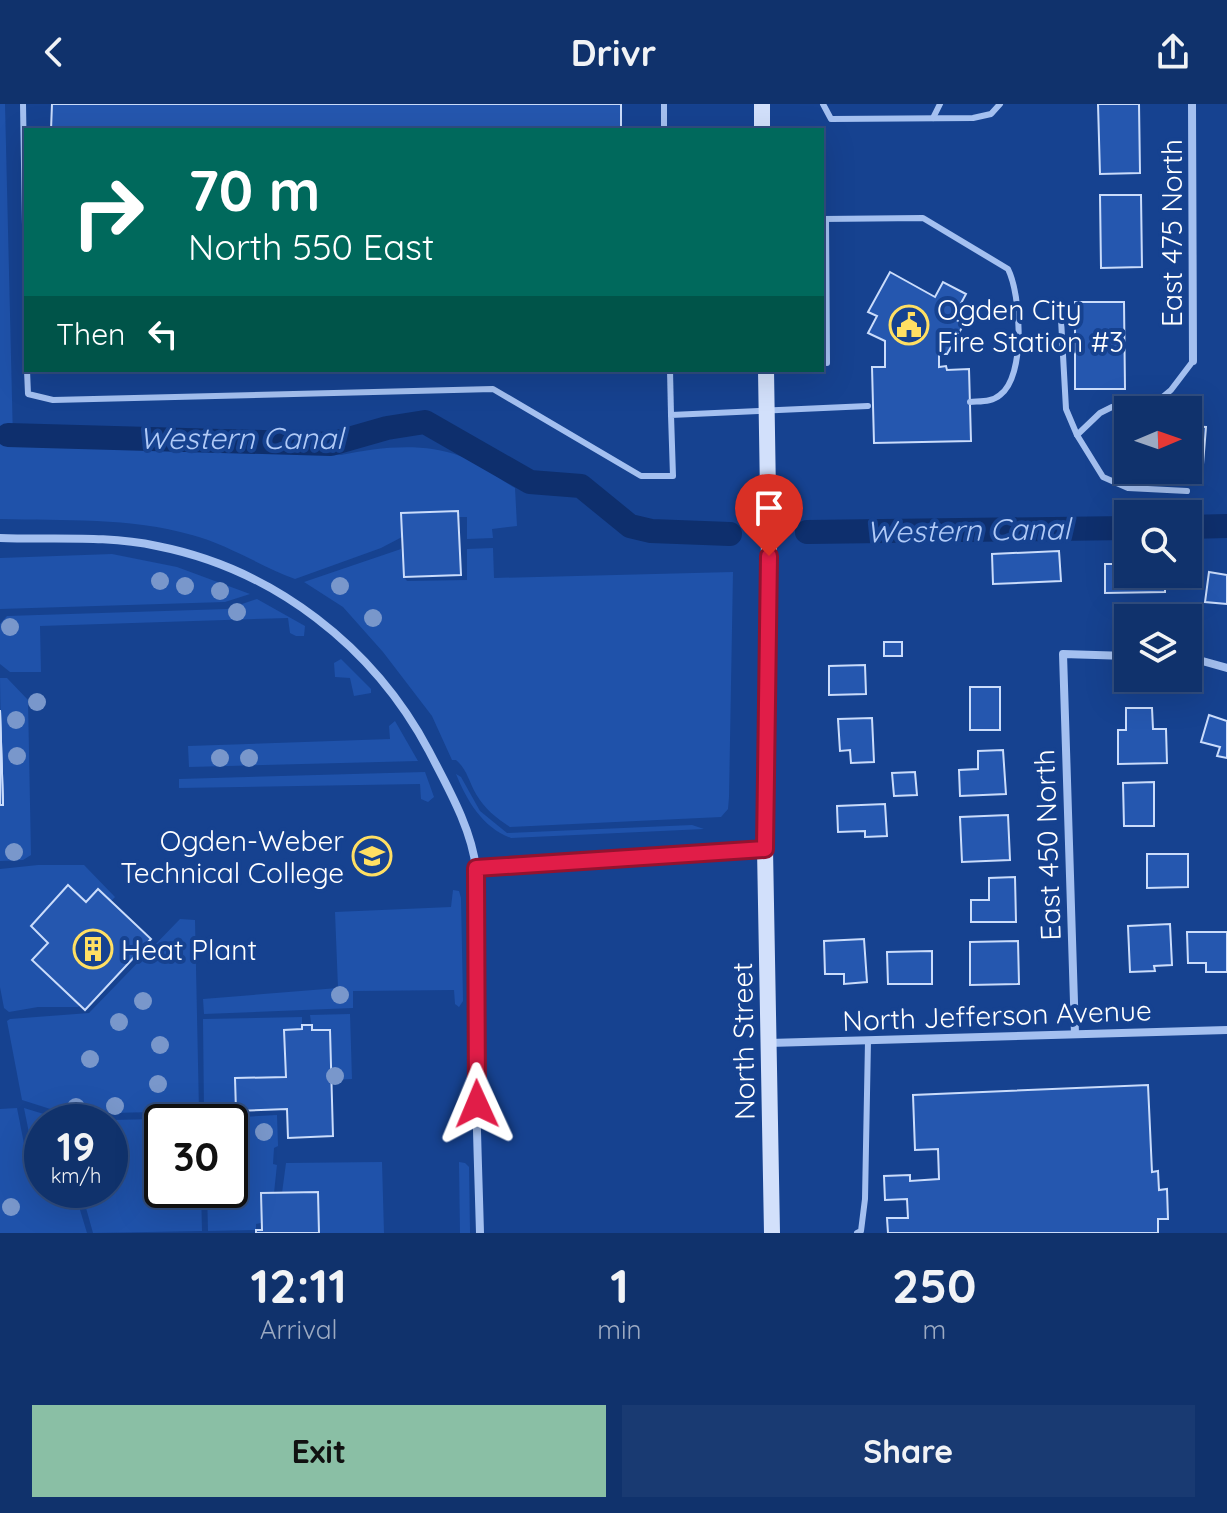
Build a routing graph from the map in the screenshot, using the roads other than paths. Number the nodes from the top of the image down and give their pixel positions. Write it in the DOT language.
graph roads {
  1 [pos="23,104"];
  2 [pos="664,104"];
  3 [pos="762,104"];
  4 [pos="823,104"];
  5 [pos="940,104"];
  6 [pos="1000,104"];
  7 [pos="1192,104"];
  8 [pos="933,118"];
  9 [pos="664,128"];
  10 [pos="762,128"];
  11 [pos="24,164"];
  12 [pos="824,219"];
  13 [pos="1061,319"];
  14 [pos="1193,361"];
  15 [pos="827,363"];
  16 [pos="27,372"];
  17 [pos="670,372"];
  18 [pos="766,372"];
  19 [pos="970,402"];
  20 [pos="868,406"];
  21 [pos="766,410"];
  22 [pos="671,415"];
  23 [pos="1077,435"];
  24 [pos="1187,491"];
  25 [pos="0,538"];
  26 [pos="1114,656"];
  27 [pos="1202,661"];
  28 [pos="1227,668"];
  29 [pos="765,849"];
  30 [pos="476,868"];
  31 [pos="1227,1030"];
  32 [pos="1075,1034"];
  33 [pos="868,1041"];
  34 [pos="769,1043"];
  35 [pos="480,1233"];
  36 [pos="772,1233"];
  37 [pos="857,1233"];
  1 -- 11 [label="lane"];
  2 -- 9 [label="lane"];
  3 -- 10 [label="main road"];
  4 -- 8 [label="lane"];
  5 -- 8 [label="lane"];
  6 -- 8 [label="lane"];
  7 -- 14 [label="street, East 475 North"];
  12 -- 15 [label="lane"];
  12 -- 19 [label="lane"];
  13 -- 23 [label="lane"];
  14 -- 23 [label="lane"];
  16 -- 22 [label="lane"];
  17 -- 22 [label="lane"];
  18 -- 21 [label="main road, North Street"];
  20 -- 21 [label="lane"];
  21 -- 22 [label="lane"];
  21 -- 29 [label="main road, North Street"];
  23 -- 24 [label="lane"];
  25 -- 30 [label="street"];
  26 -- 32 [label="street, East 450 North"];
  27 -- 28 [label="street"];
  29 -- 30 [label="street"];
  29 -- 34 [label="main road, North Street"];
  30 -- 35 [label="street"];
  31 -- 32 [label="street, North Jefferson Avenue"];
  32 -- 33 [label="street, North Jefferson Avenue"];
  33 -- 34 [label="street, North Jefferson Avenue"];
  33 -- 37 [label="lane"];
  34 -- 36 [label="main road, North Street"];
}
